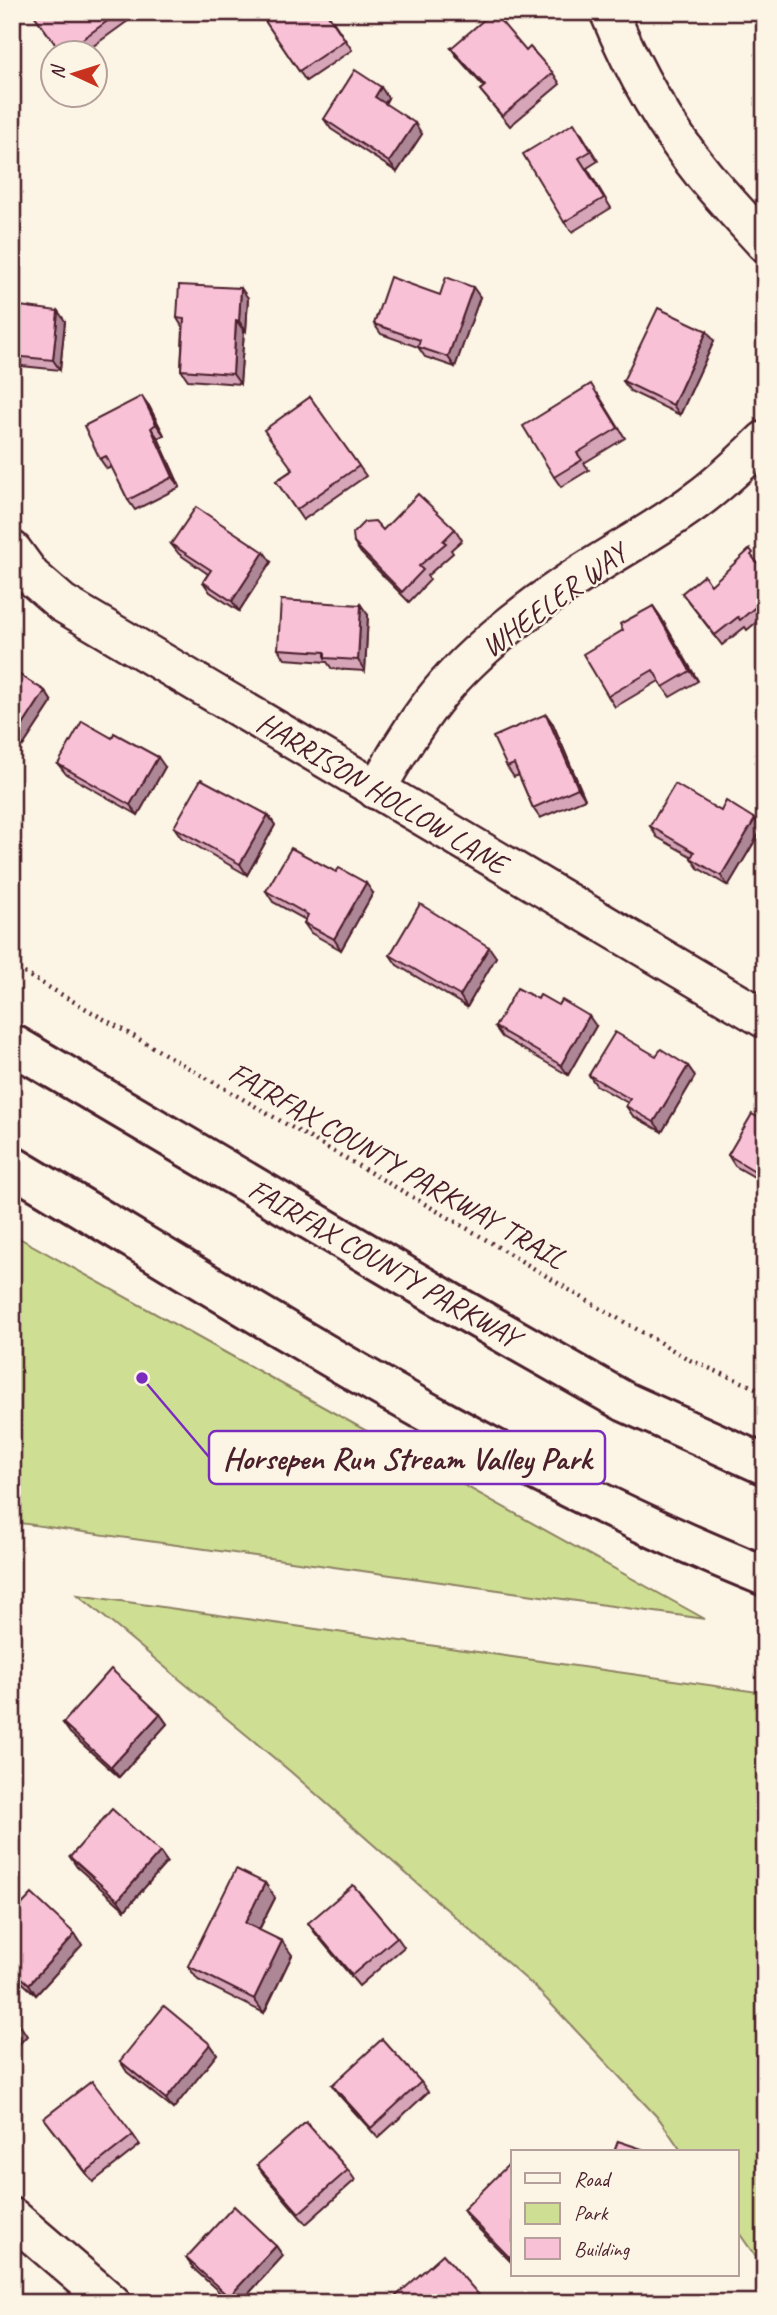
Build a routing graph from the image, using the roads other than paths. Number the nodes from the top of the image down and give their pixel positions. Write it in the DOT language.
graph roads {
  1 [pos="609,12"];
  2 [pos="765,243"];
  3 [pos="765,440"];
  4 [pos="12,550"];
  5 [pos="376,790"];
  6 [pos="765,1019"];
  7 [pos="12,1044"];
  8 [pos="12,1166"];
  9 [pos="765,1465"];
  10 [pos="765,1576"];
  11 [pos="12,2217"];
  12 [pos="112,2303"];
  1 -- 2 [label="street"];
  3 -- 5 [label="street, WHEELER WAY"];
  4 -- 5 [label="street, HARRISON HOLLOW LANE"];
  5 -- 6 [label="street, HARRISON HOLLOW LANE"];
  7 -- 9 [label="highway, FAIRFAX COUNTY PARKWAY"];
  8 -- 10 [label="highway"];
  11 -- 12 [label="street"];
}
